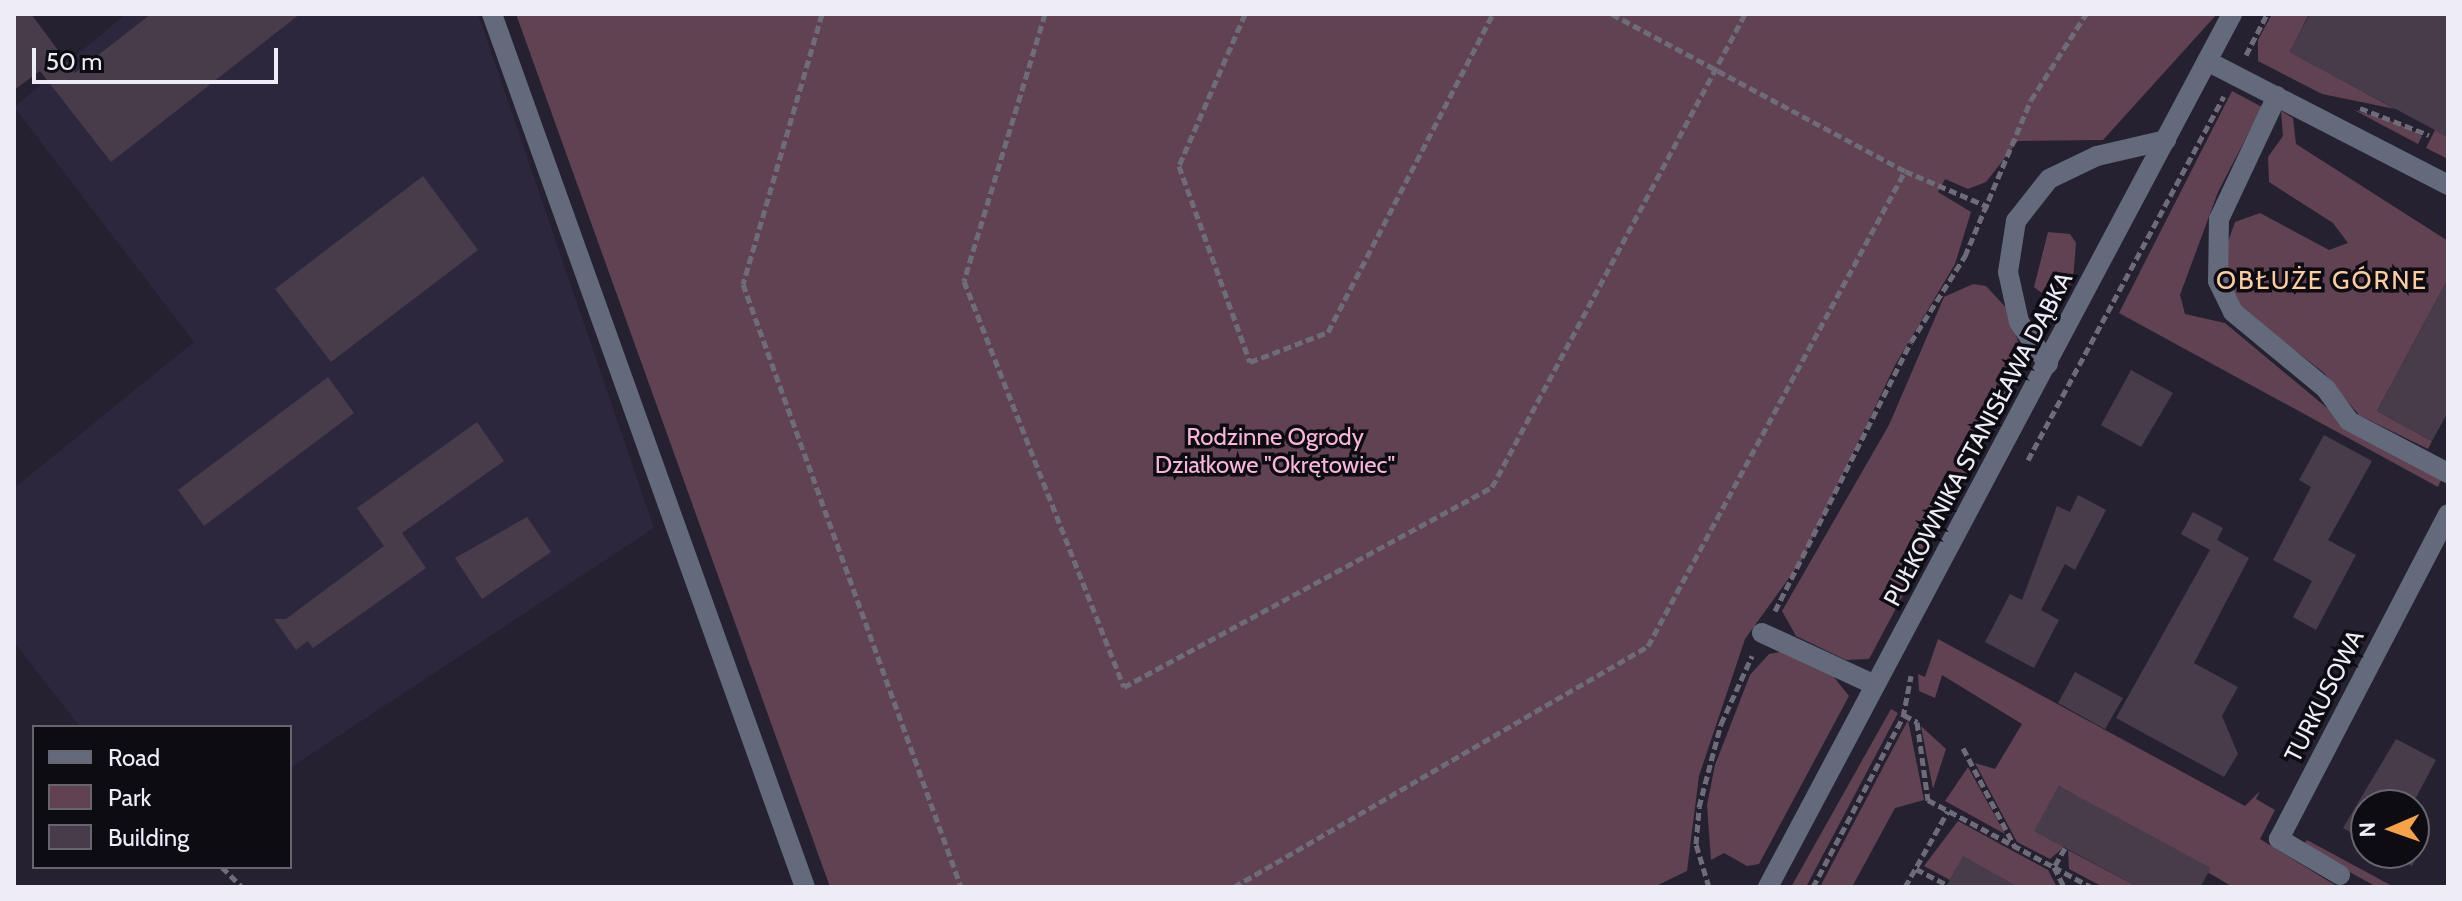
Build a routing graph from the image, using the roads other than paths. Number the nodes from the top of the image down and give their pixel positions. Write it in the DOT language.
graph roads {
  1 [pos="492,14"];
  2 [pos="2232,14"];
  3 [pos="2207,61"];
  4 [pos="2277,96"];
  5 [pos="2166,140"];
  6 [pos="2448,185"];
  7 [pos="2048,364"];
  8 [pos="2448,473"];
  9 [pos="2448,514"];
  10 [pos="1762,633"];
  11 [pos="1875,685"];
  12 [pos="2340,875"];
  13 [pos="805,887"];
  14 [pos="1768,887"];
  1 -- 13 [label="street"];
  2 -- 3 [label="street, PUŁKOWNIKA STANISŁAWA DĄBKA"];
  3 -- 4 [label="street"];
  3 -- 5 [label="street, PUŁKOWNIKA STANISŁAWA DĄBKA"];
  4 -- 6 [label="street"];
  4 -- 8 [label="street"];
  5 -- 7 [label="street, PUŁKOWNIKA STANISŁAWA DĄBKA"];
  5 -- 7 [label="street"];
  7 -- 11 [label="street, PUŁKOWNIKA STANISŁAWA DĄBKA"];
  9 -- 12 [label="street, TURKUSOWA"];
  10 -- 11 [label="street"];
  11 -- 14 [label="street, PUŁKOWNIKA STANISŁAWA DĄBKA"];
}
